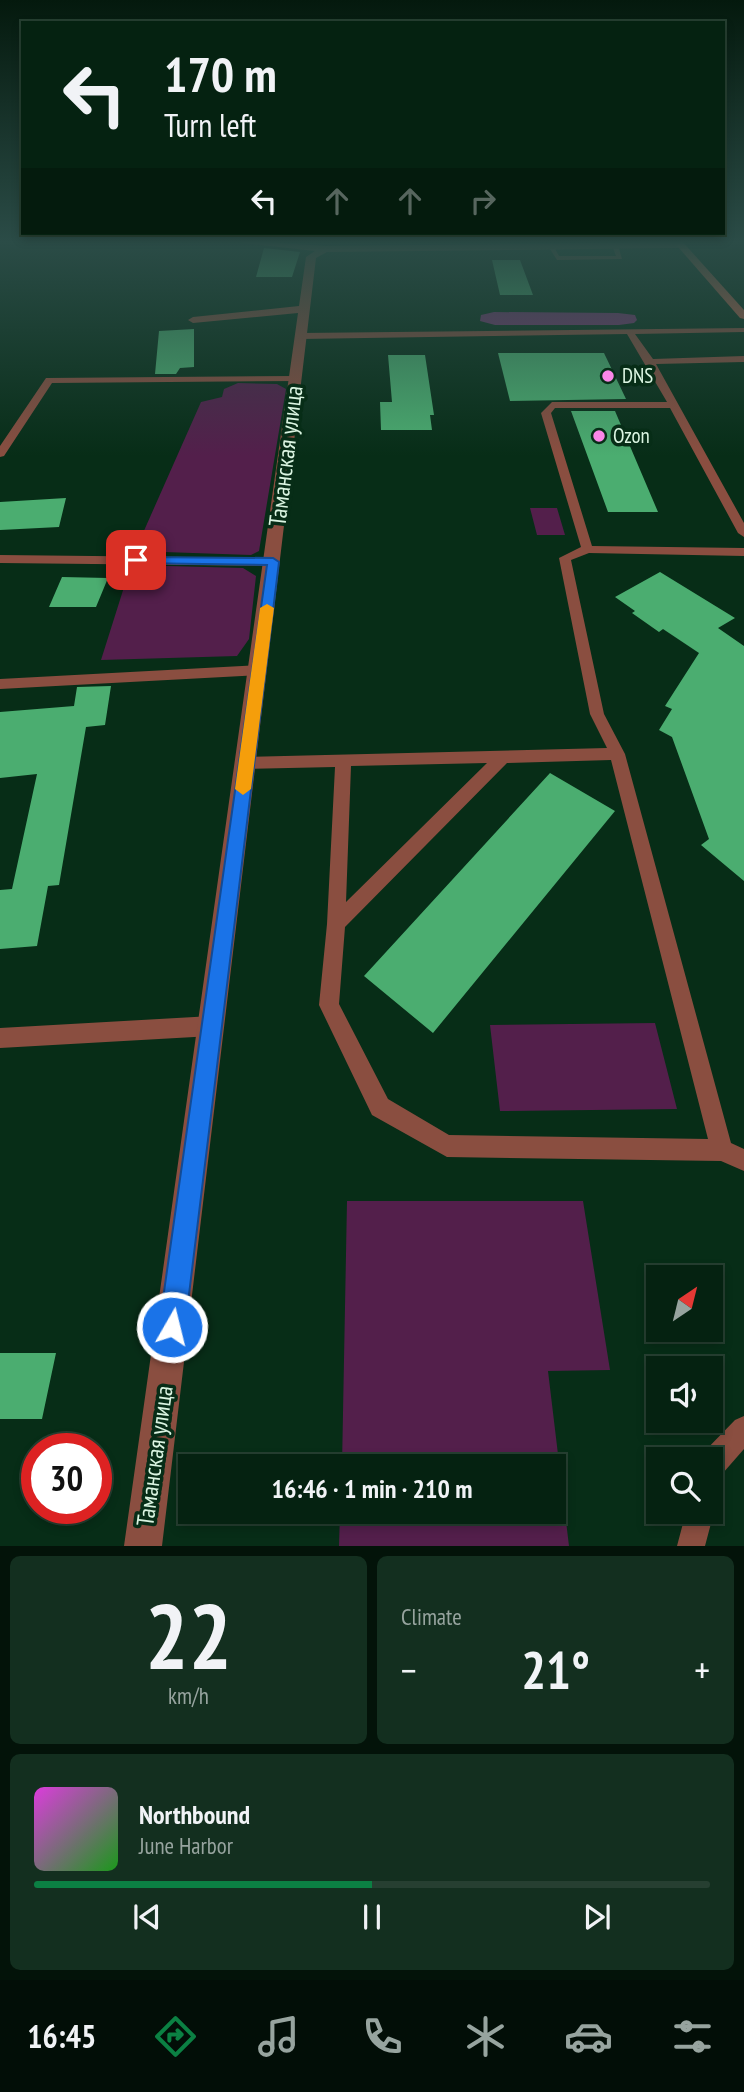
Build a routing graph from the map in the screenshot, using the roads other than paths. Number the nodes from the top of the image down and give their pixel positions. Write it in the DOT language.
graph roads {
  1 [pos="272,312"];
  2 [pos="304,312"];
  3 [pos="193,320"];
  4 [pos="744,330"];
  5 [pos="630,332"];
  6 [pos="301,336"];
  7 [pos="744,359"];
  8 [pos="650,362"];
  9 [pos="296,379"];
  10 [pos="673,405"];
  11 [pos="0,454"];
  12 [pos="744,533"];
  13 [pos="587,549"];
  14 [pos="744,552"];
  15 [pos="0,559"];
  16 [pos="273,562"];
  17 [pos="259,670"];
  18 [pos="0,684"];
  19 [pos="617,754"];
  20 [pos="503,757"];
  21 [pos="343,762"];
  22 [pos="246,763"];
  23 [pos="336,923"];
  24 [pos="212,1026"];
  25 [pos="0,1038"];
  26 [pos="722,1150"];
  27 [pos="744,1160"];
  28 [pos="744,1429"];
  29 [pos="723,1452"];
  30 [pos="697,1524"];
  31 [pos="143,1546"];
  32 [pos="691,1546"];
  1 -- 3 [label="street"];
  2 -- 6 [label="street, Таманская улица"];
  4 -- 5 [label="lane"];
  5 -- 6 [label="lane"];
  5 -- 8 [label="lane"];
  6 -- 9 [label="street, Таманская улица"];
  7 -- 8 [label="lane"];
  8 -- 10 [label="lane"];
  9 -- 11 [label="lane"];
  9 -- 16 [label="street, Таманская улица"];
  10 -- 12 [label="lane"];
  10 -- 13 [label="lane"];
  13 -- 14 [label="lane"];
  13 -- 19 [label="lane"];
  15 -- 16 [label="lane"];
  16 -- 17 [label="street, Таманская улица"];
  17 -- 18 [label="lane"];
  17 -- 22 [label="street, Таманская улица"];
  19 -- 20 [label="lane"];
  19 -- 26 [label="lane"];
  20 -- 21 [label="lane"];
  20 -- 23 [label="lane"];
  21 -- 22 [label="lane"];
  21 -- 23 [label="lane"];
  22 -- 24 [label="street, Таманская улица"];
  23 -- 26 [label="lane"];
  24 -- 25 [label="lane"];
  24 -- 31 [label="street, Таманская улица"];
  26 -- 27 [label="lane"];
  28 -- 29 [label="lane"];
  30 -- 32 [label="lane"];
}
